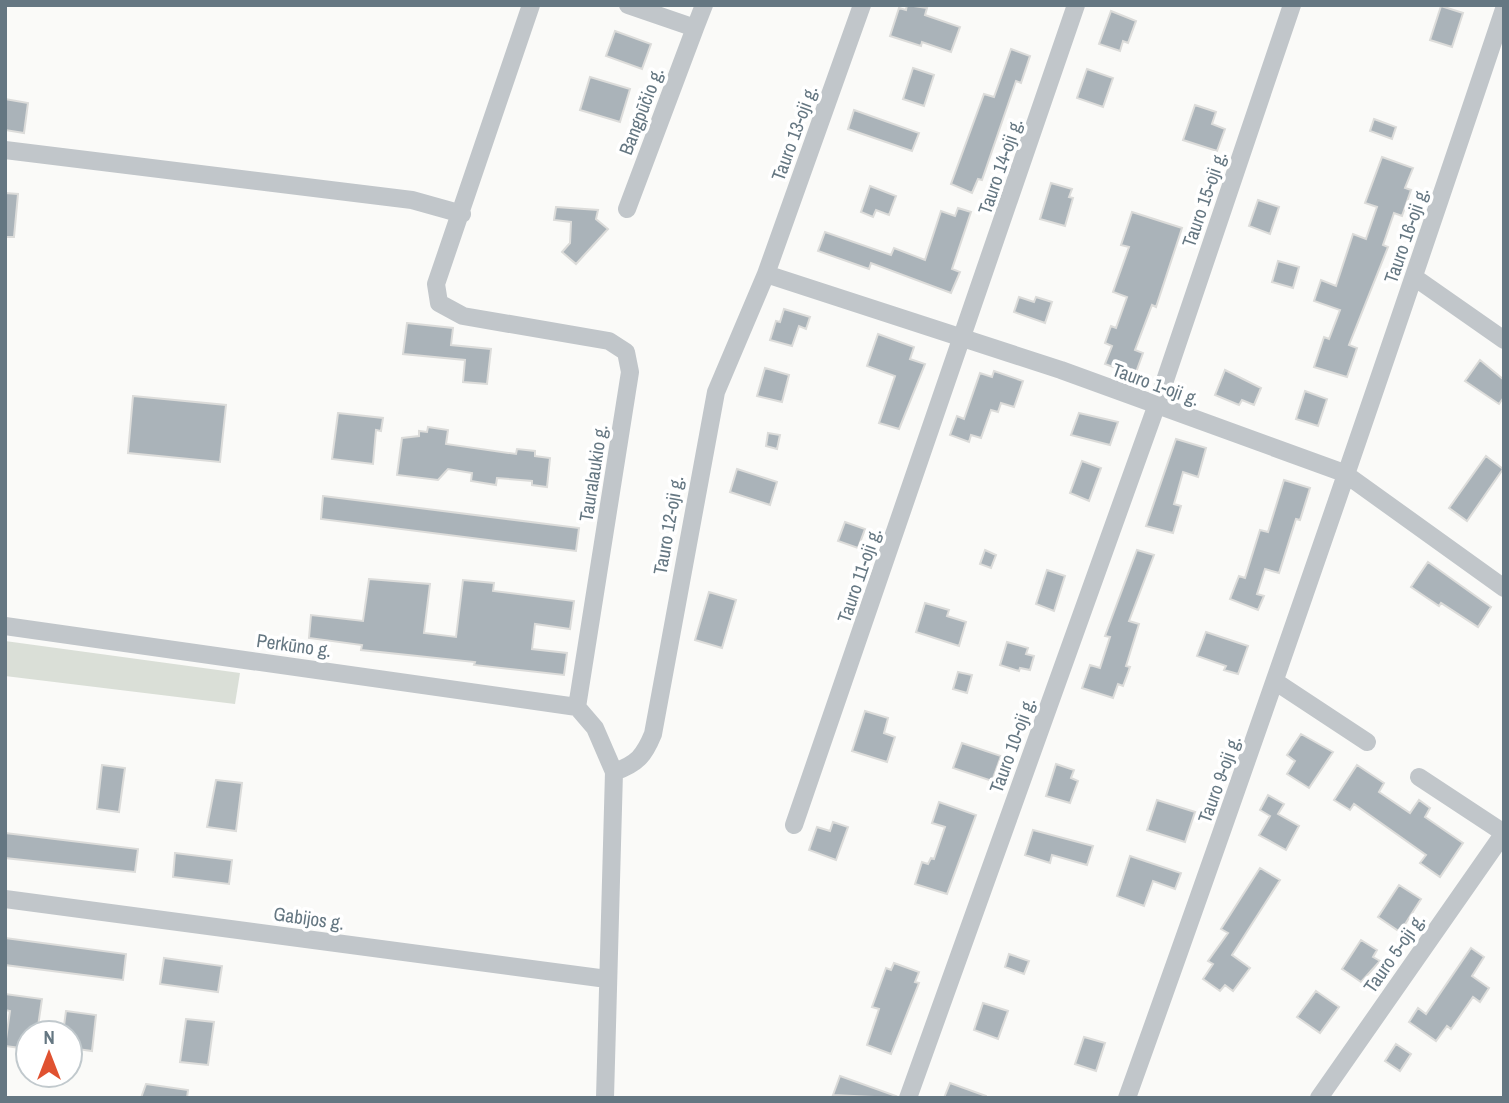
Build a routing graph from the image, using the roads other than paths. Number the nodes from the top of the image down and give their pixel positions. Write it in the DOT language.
graph roads {
  1 [pos="531,5"];
  2 [pos="628,5"];
  3 [pos="704,5"];
  4 [pos="862,5"];
  5 [pos="1076,5"];
  6 [pos="1293,5"];
  7 [pos="1504,9"];
  8 [pos="695,28"];
  9 [pos="5,150"];
  10 [pos="627,209"];
  11 [pos="462,214"];
  12 [pos="766,274"];
  13 [pos="1414,277"];
  14 [pos="963,339"];
  15 [pos="1504,340"];
  16 [pos="1156,407"];
  17 [pos="1344,473"];
  18 [pos="1504,588"];
  19 [pos="5,625"];
  20 [pos="1276,682"];
  21 [pos="577,706"];
  22 [pos="1367,742"];
  23 [pos="614,772"];
  24 [pos="1419,777"];
  25 [pos="794,825"];
  26 [pos="1504,833"];
  27 [pos="5,899"];
  28 [pos="607,979"];
  29 [pos="605,1098"];
  30 [pos="908,1098"];
  31 [pos="1127,1098"];
  32 [pos="1319,1098"];
  1 -- 11 [label="street, Tauralaukio g."];
  2 -- 8 [label="street"];
  3 -- 8 [label="street, Bangpūčio g."];
  4 -- 12 [label="street, Tauro 13-oji g."];
  5 -- 14 [label="street, Tauro 14-oji g."];
  6 -- 16 [label="street, Tauro 15-oji g."];
  7 -- 13 [label="street, Tauro 16-oji g."];
  8 -- 10 [label="street, Bangpūčio g."];
  9 -- 11 [label="street"];
  11 -- 21 [label="street, Tauralaukio g."];
  12 -- 14 [label="street, Tauro 1-oji g."];
  12 -- 23 [label="street, Tauro 12-oji g."];
  13 -- 15 [label="street"];
  13 -- 17 [label="street, Tauro 16-oji g."];
  14 -- 16 [label="street, Tauro 1-oji g."];
  14 -- 25 [label="street, Tauro 11-oji g."];
  16 -- 17 [label="street, Tauro 1-oji g."];
  16 -- 30 [label="street, Tauro 10-oji g."];
  17 -- 18 [label="street, Tauro 1-oji g."];
  17 -- 20 [label="street, Tauro 9-oji g."];
  19 -- 21 [label="street, Perkūno g."];
  20 -- 22 [label="street"];
  20 -- 31 [label="street, Tauro 9-oji g."];
  21 -- 23 [label="street"];
  23 -- 28 [label="street"];
  24 -- 26 [label="street"];
  26 -- 32 [label="street, Tauro 5-oji g."];
  27 -- 28 [label="street, Gabijos g."];
  28 -- 29 [label="street"];
}
